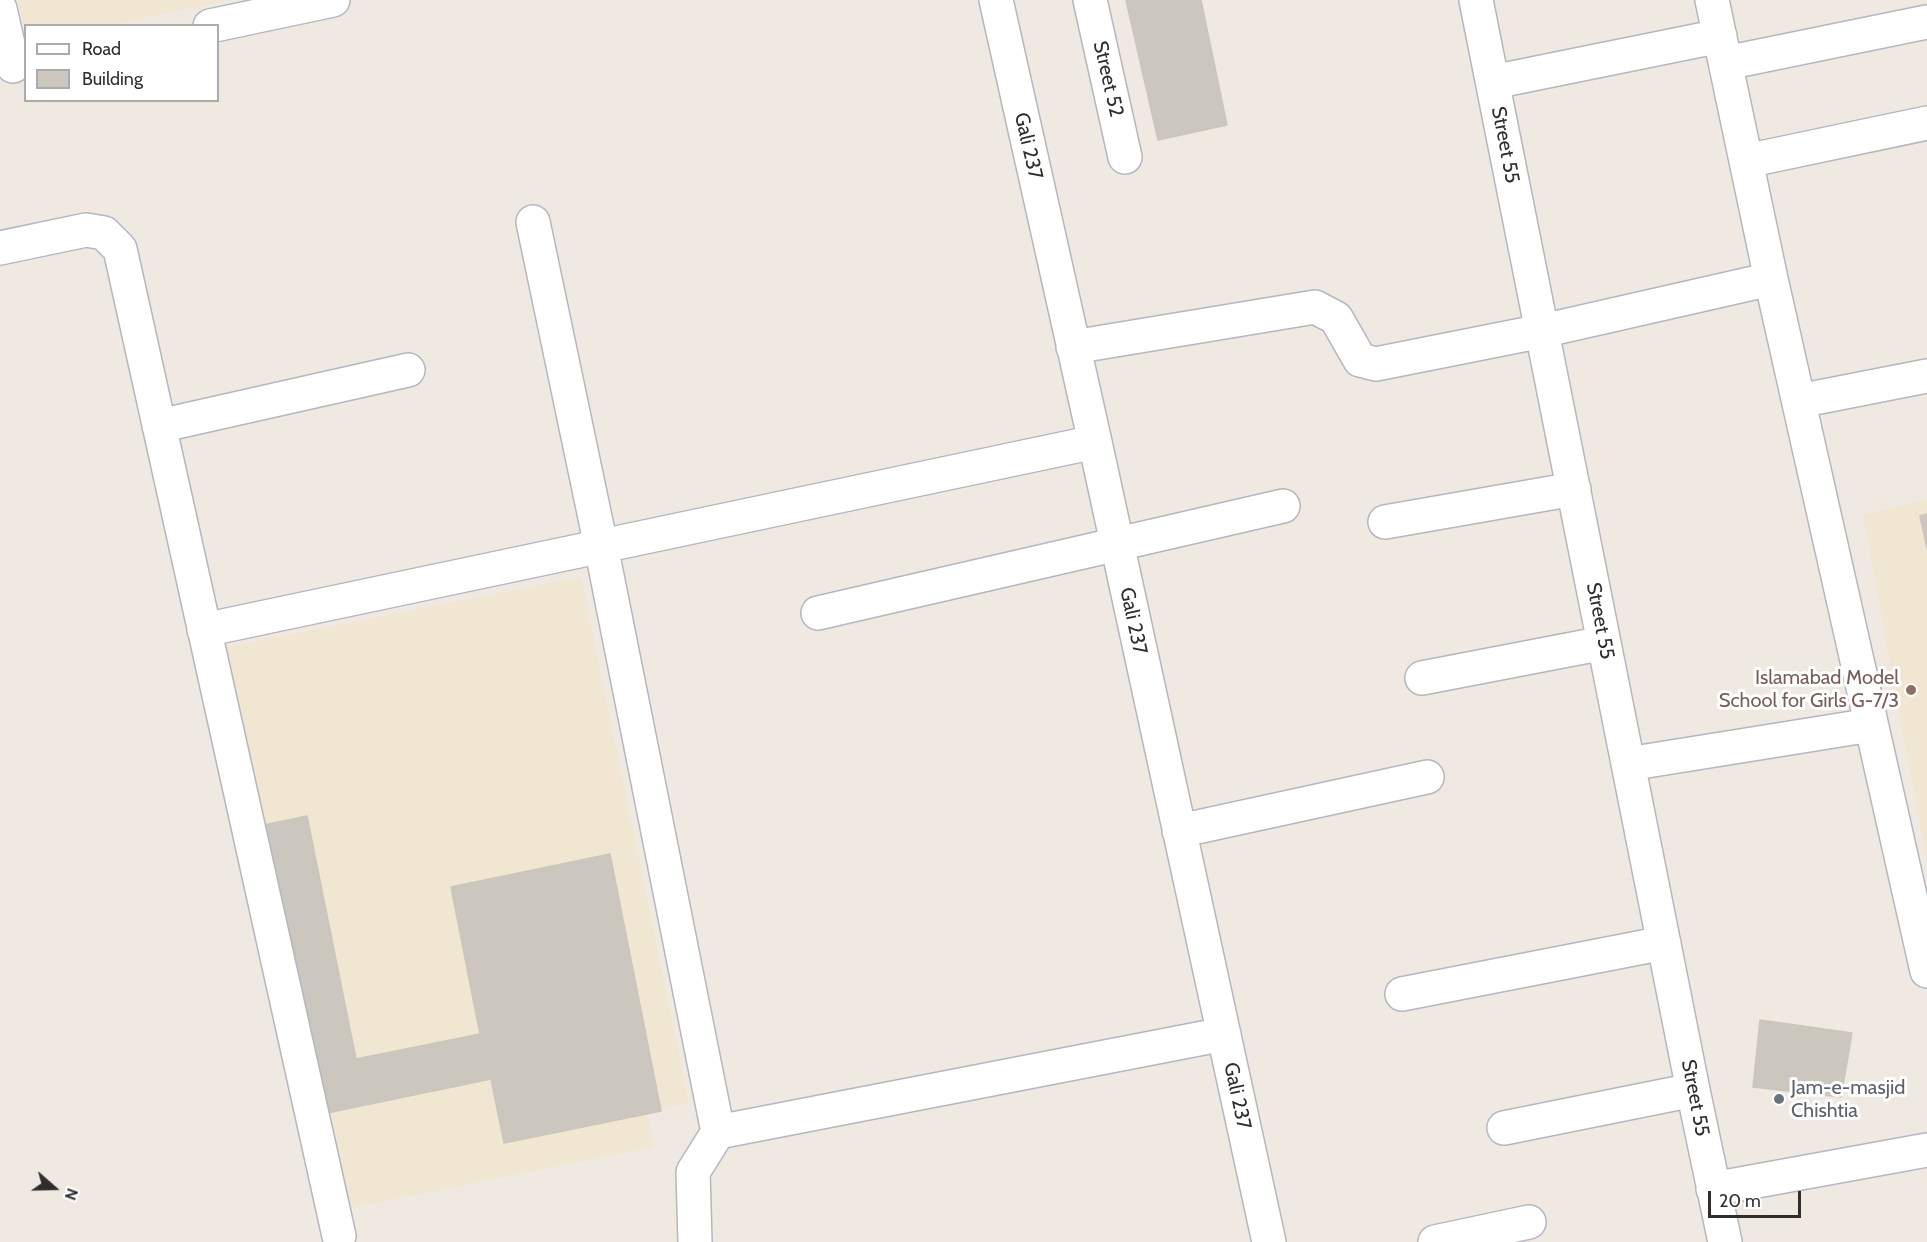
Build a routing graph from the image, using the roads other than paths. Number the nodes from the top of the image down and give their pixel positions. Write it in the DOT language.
graph roads {
  1 [pos="333,0"];
  2 [pos="996,0"];
  3 [pos="1090,0"];
  4 [pos="1476,0"];
  5 [pos="1713,0"];
  6 [pos="0,9"];
  7 [pos="1927,22"];
  8 [pos="219,24"];
  9 [pos="1723,50"];
  10 [pos="13,66"];
  11 [pos="1492,82"];
  12 [pos="1927,123"];
  13 [pos="1125,157"];
  14 [pos="1746,161"];
  15 [pos="533,222"];
  16 [pos="0,248"];
  17 [pos="1771,279"];
  18 [pos="1542,331"];
  19 [pos="1074,347"];
  20 [pos="408,370"];
  21 [pos="1927,376"];
  22 [pos="1799,401"];
  23 [pos="159,426"];
  24 [pos="1095,442"];
  25 [pos="1574,489"];
  26 [pos="1283,506"];
  27 [pos="1384,522"];
  28 [pos="1116,543"];
  29 [pos="600,546"];
  30 [pos="818,613"];
  31 [pos="204,630"];
  32 [pos="1604,643"];
  33 [pos="1422,678"];
  34 [pos="1871,725"];
  35 [pos="1628,764"];
  36 [pos="1427,777"];
  37 [pos="1179,831"];
  38 [pos="1664,944"];
  39 [pos="1927,971"];
  40 [pos="1402,994"];
  41 [pos="1224,1034"];
  42 [pos="1693,1089"];
  43 [pos="1504,1128"];
  44 [pos="718,1132"];
  45 [pos="1927,1150"];
  46 [pos="1713,1189"];
  47 [pos="1529,1222"];
  48 [pos="339,1236"];
  49 [pos="695,1242"];
  50 [pos="1269,1242"];
  51 [pos="1435,1242"];
  52 [pos="1725,1242"];
  1 -- 8 [label="street"];
  2 -- 19 [label="street, Gali 237"];
  3 -- 13 [label="street, Street 52"];
  4 -- 11 [label="street, Street 55"];
  5 -- 9 [label="street"];
  6 -- 10 [label="street"];
  7 -- 9 [label="street"];
  9 -- 11 [label="street"];
  9 -- 14 [label="street"];
  11 -- 18 [label="street, Street 55"];
  12 -- 14 [label="street"];
  14 -- 17 [label="street"];
  15 -- 29 [label="street"];
  16 -- 23 [label="street"];
  17 -- 18 [label="street"];
  17 -- 22 [label="street"];
  18 -- 19 [label="street"];
  18 -- 25 [label="street, Street 55"];
  19 -- 24 [label="street, Gali 237"];
  20 -- 23 [label="street"];
  21 -- 22 [label="street"];
  22 -- 34 [label="street"];
  23 -- 31 [label="street"];
  24 -- 28 [label="street, Gali 237"];
  24 -- 29 [label="street"];
  25 -- 27 [label="street"];
  25 -- 32 [label="street, Street 55"];
  26 -- 28 [label="street"];
  28 -- 30 [label="street"];
  28 -- 37 [label="street, Gali 237"];
  29 -- 31 [label="street"];
  29 -- 44 [label="street"];
  31 -- 48 [label="street"];
  32 -- 33 [label="street"];
  32 -- 35 [label="street, Street 55"];
  34 -- 35 [label="street"];
  34 -- 39 [label="street"];
  35 -- 38 [label="street, Street 55"];
  36 -- 37 [label="street"];
  37 -- 41 [label="street, Gali 237"];
  38 -- 40 [label="street"];
  38 -- 42 [label="street, Street 55"];
  41 -- 44 [label="street"];
  41 -- 50 [label="street, Gali 237"];
  42 -- 43 [label="street"];
  42 -- 46 [label="street, Street 55"];
  44 -- 49 [label="street"];
  45 -- 46 [label="street"];
  46 -- 52 [label="street, Street 55"];
  47 -- 51 [label="street"];
}
